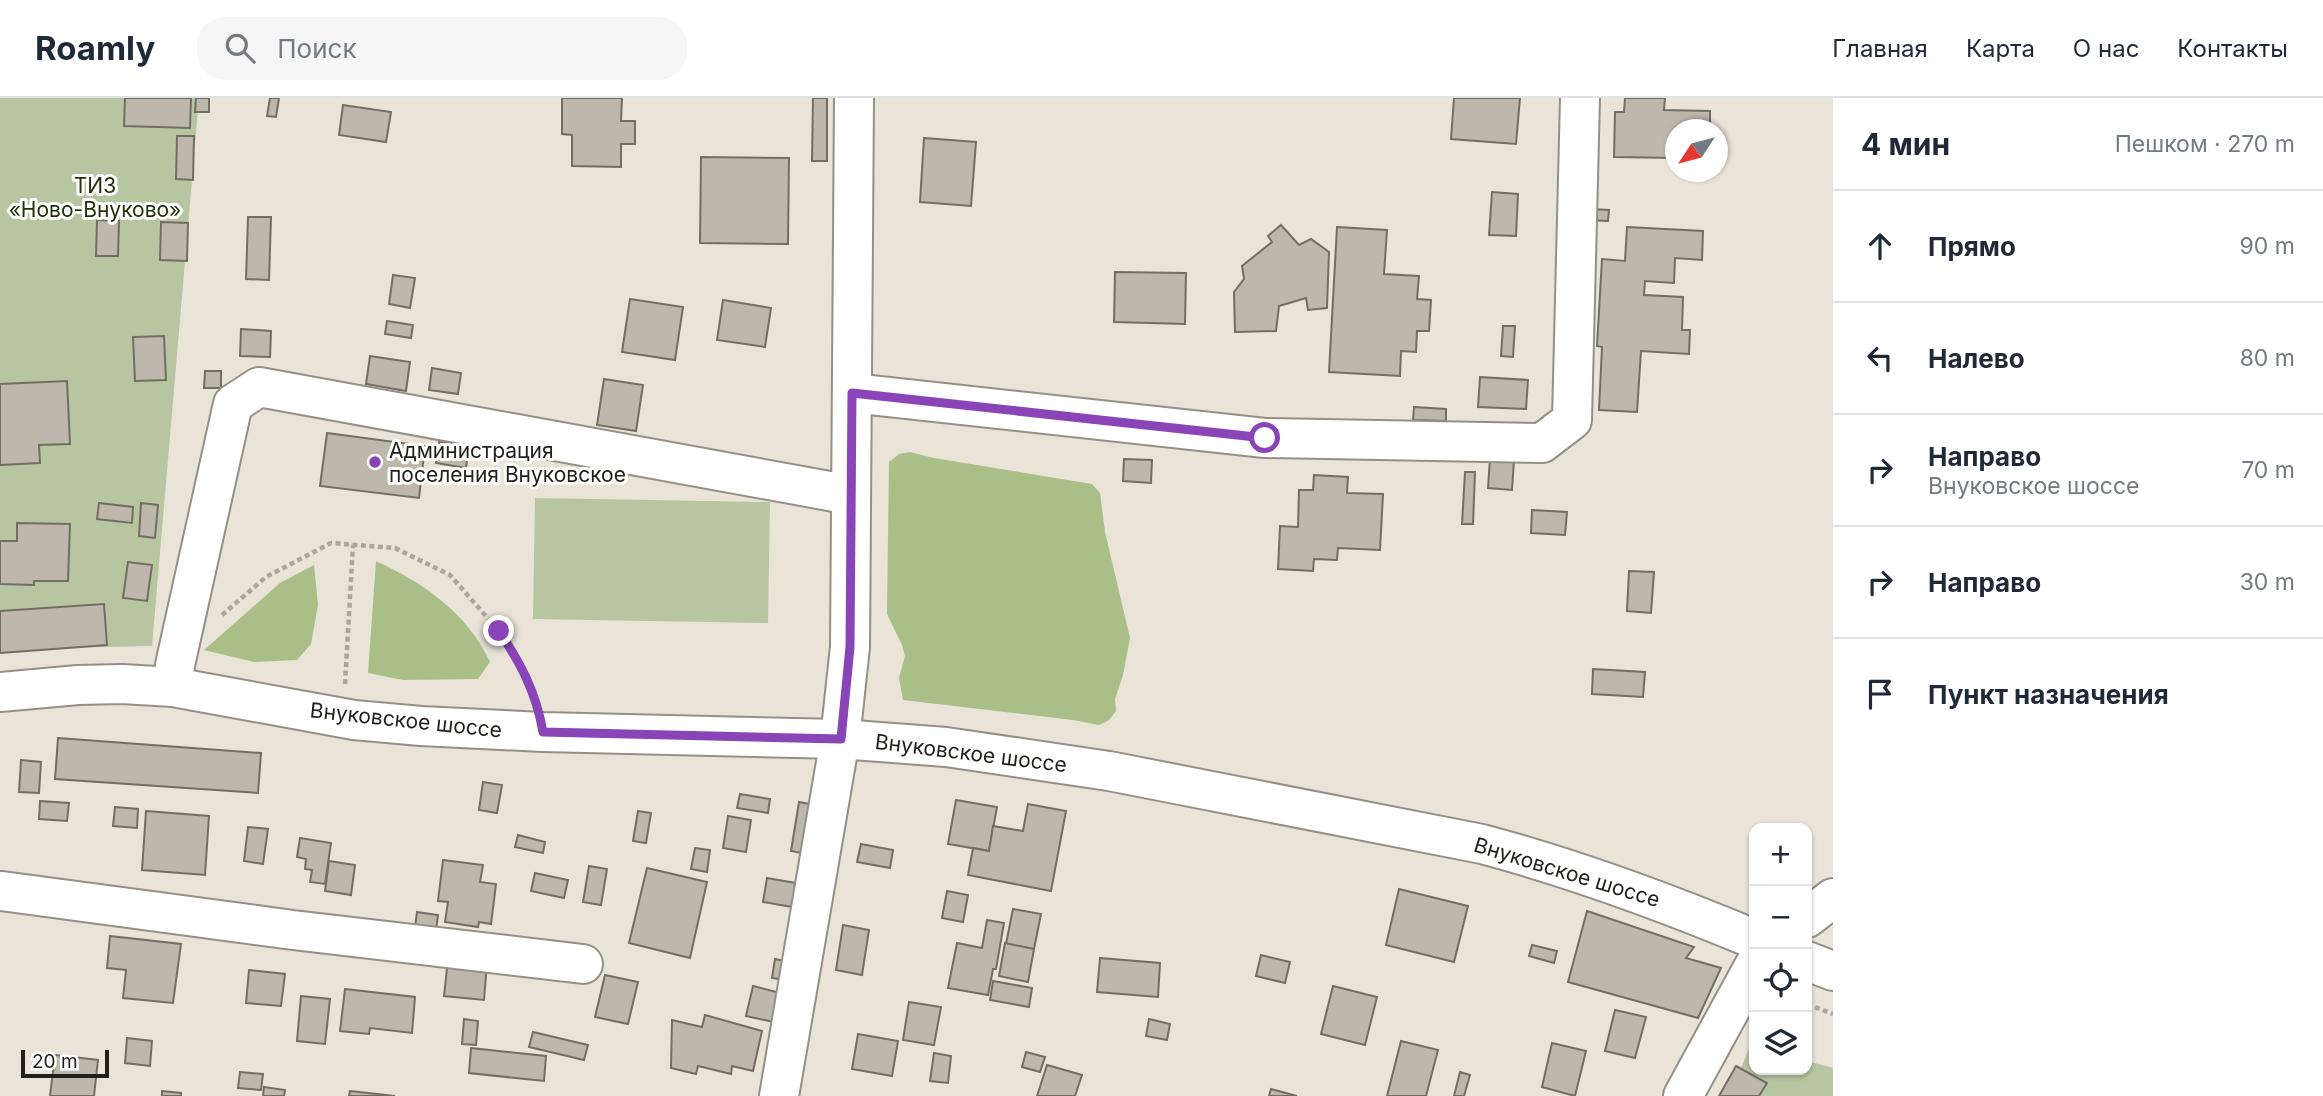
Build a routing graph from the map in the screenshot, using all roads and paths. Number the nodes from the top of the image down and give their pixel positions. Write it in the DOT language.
graph roads {
  1 [pos="854,98"];
  2 [pos="1580,98"];
  3 [pos="852,393"];
  4 [pos="851,495"];
  5 [pos="353,545"];
  6 [pos="214,622"];
  7 [pos="345,684"];
  8 [pos="173,687"];
  9 [pos="0,692"];
  10 [pos="543,732"];
  11 [pos="841,739"];
  12 [pos="1,896"];
  13 [pos="1833,898"];
  14 [pos="1812,914"];
  15 [pos="1749,937"];
  16 [pos="1812,963"];
  17 [pos="583,964"];
  18 [pos="1833,971"];
  19 [pos="1749,975"];
  20 [pos="1812,1006"];
  21 [pos="1833,1014"];
  22 [pos="779,1096"];
  23 [pos="1684,1096"];
  1 -- 3 [label="street"];
  2 -- 3 [label="street"];
  3 -- 4 [label="street"];
  4 -- 8 [label="street"];
  4 -- 11 [label="street"];
  5 -- 6 [label="path"];
  5 -- 7 [label="path"];
  5 -- 10 [label="path"];
  8 -- 9 [label="street, Внуковское шоссе"];
  8 -- 10 [label="street, Внуковское шоссе"];
  10 -- 11 [label="street, Внуковское шоссе"];
  11 -- 15 [label="street, Внуковское шоссе"];
  11 -- 22 [label="street"];
  12 -- 17 [label="street"];
  13 -- 14 [label="street"];
  16 -- 18 [label="street"];
  19 -- 23 [label="street"];
  20 -- 21 [label="path"];
}
